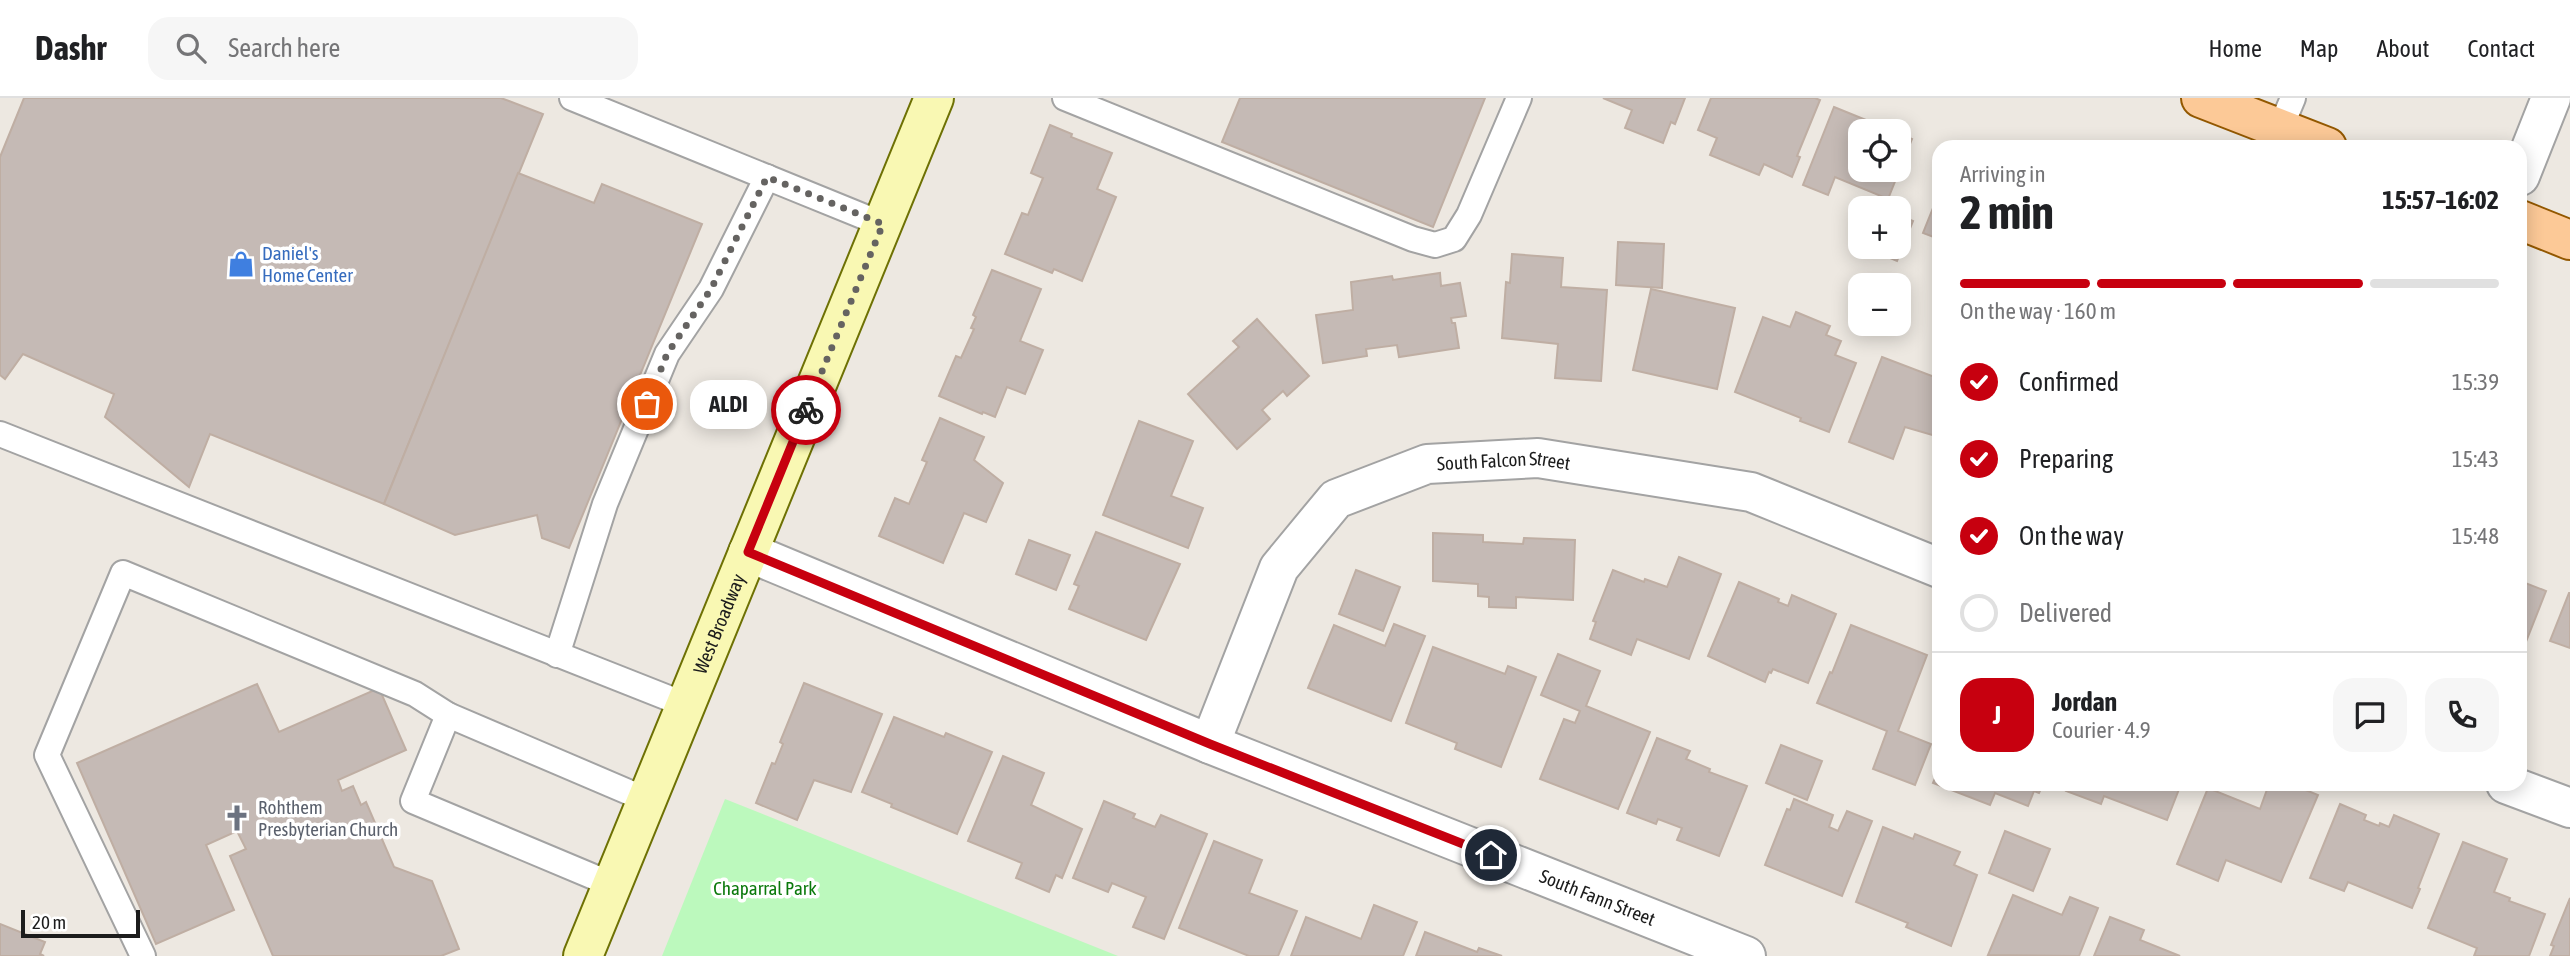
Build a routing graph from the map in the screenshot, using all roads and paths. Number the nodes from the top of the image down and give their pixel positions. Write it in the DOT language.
graph roads {
  1 [pos="572,98"];
  2 [pos="934,98"];
  3 [pos="1065,98"];
  4 [pos="1519,98"];
  5 [pos="2551,98"];
  6 [pos="2204,99"];
  7 [pos="2287,114"];
  8 [pos="2319,140"];
  9 [pos="2527,158"];
  10 [pos="767,177"];
  11 [pos="2527,223"];
  12 [pos="883,224"];
  13 [pos="2570,240"];
  14 [pos="0,434"];
  15 [pos="748,552"];
  16 [pos="1932,565"];
  17 [pos="557,655"];
  18 [pos="686,705"];
  19 [pos="448,715"];
  20 [pos="1210,744"];
  21 [pos="2525,791"];
  22 [pos="648,800"];
  23 [pos="2570,808"];
  24 [pos="612,885"];
  25 [pos="143,956"];
  26 [pos="583,956"];
  27 [pos="1746,956"];
  1 -- 10 [label="lane"];
  2 -- 12 [label="main road, West Broadway"];
  3 -- 4 [label="lane"];
  5 -- 9 [label="street"];
  6 -- 7 [label="main road"];
  7 -- 8 [label="main road"];
  10 -- 12 [label="lane"];
  10 -- 17 [label="lane"];
  11 -- 13 [label="main road"];
  12 -- 15 [label="main road, West Broadway"];
  14 -- 17 [label="lane"];
  15 -- 18 [label="main road, West Broadway"];
  15 -- 20 [label="street, South Fann Street"];
  16 -- 20 [label="street, South Falcon Street"];
  17 -- 18 [label="lane"];
  18 -- 22 [label="main road, West Broadway"];
  19 -- 22 [label="lane"];
  19 -- 24 [label="lane"];
  19 -- 25 [label="lane"];
  20 -- 27 [label="street, South Fann Street"];
  21 -- 23 [label="street"];
  22 -- 24 [label="main road, West Broadway"];
  24 -- 26 [label="main road, West Broadway"];
}
